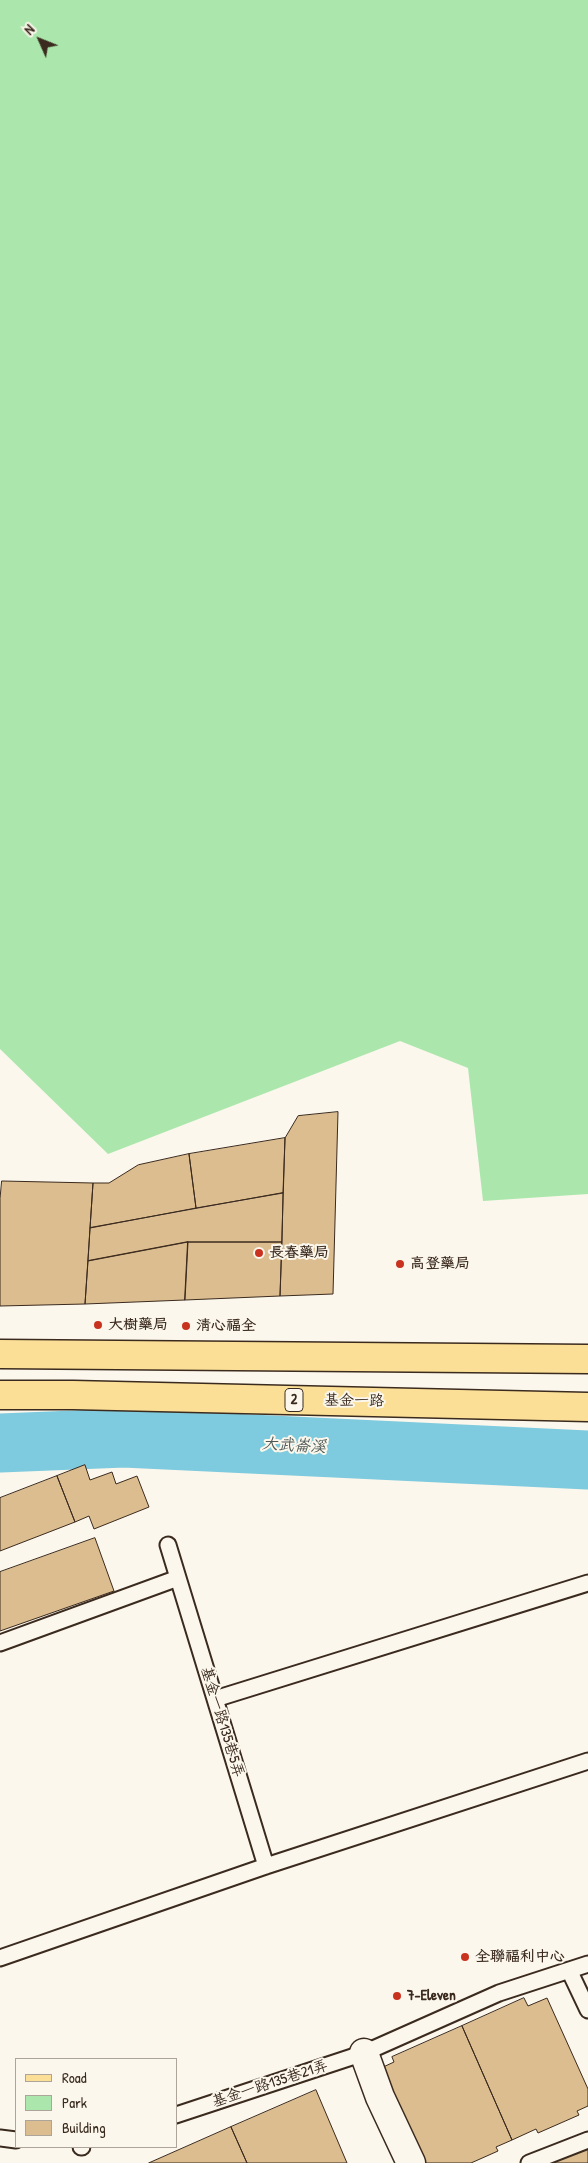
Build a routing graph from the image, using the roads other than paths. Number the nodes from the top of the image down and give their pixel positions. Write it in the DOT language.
graph roads {
  1 [pos="0,1354"];
  2 [pos="588,1359"];
  3 [pos="0,1395"];
  4 [pos="588,1407"];
  5 [pos="168,1545"];
  6 [pos="178,1578"];
  7 [pos="588,1583"];
  8 [pos="0,1643"];
  9 [pos="215,1699"];
  10 [pos="588,1762"];
  11 [pos="266,1866"];
  12 [pos="0,1958"];
  13 [pos="588,1964"];
  14 [pos="569,1970"];
  15 [pos="588,2010"];
  16 [pos="364,2053"];
  17 [pos="178,2114"];
  18 [pos="0,2138"];
  19 [pos="15,2140"];
  20 [pos="588,2140"];
  21 [pos="412,2163"];
  22 [pos="529,2163"];
  1 -- 2 [label="main road"];
  3 -- 4 [label="main road, 基金一路 / 2"];
  5 -- 6 [label="lane, 基金一路135巷5弄"];
  6 -- 8 [label="lane"];
  6 -- 9 [label="lane, 基金一路135巷5弄"];
  7 -- 9 [label="lane"];
  9 -- 11 [label="lane, 基金一路135巷5弄"];
  10 -- 11 [label="lane"];
  11 -- 12 [label="lane"];
  13 -- 14 [label="lane, 基金一路135巷21弄"];
  14 -- 15 [label="lane"];
  14 -- 16 [label="lane, 基金一路135巷21弄"];
  16 -- 17 [label="lane, 基金一路135巷21弄"];
  16 -- 21 [label="street"];
  18 -- 19 [label="lane"];
  20 -- 22 [label="lane"];
}
